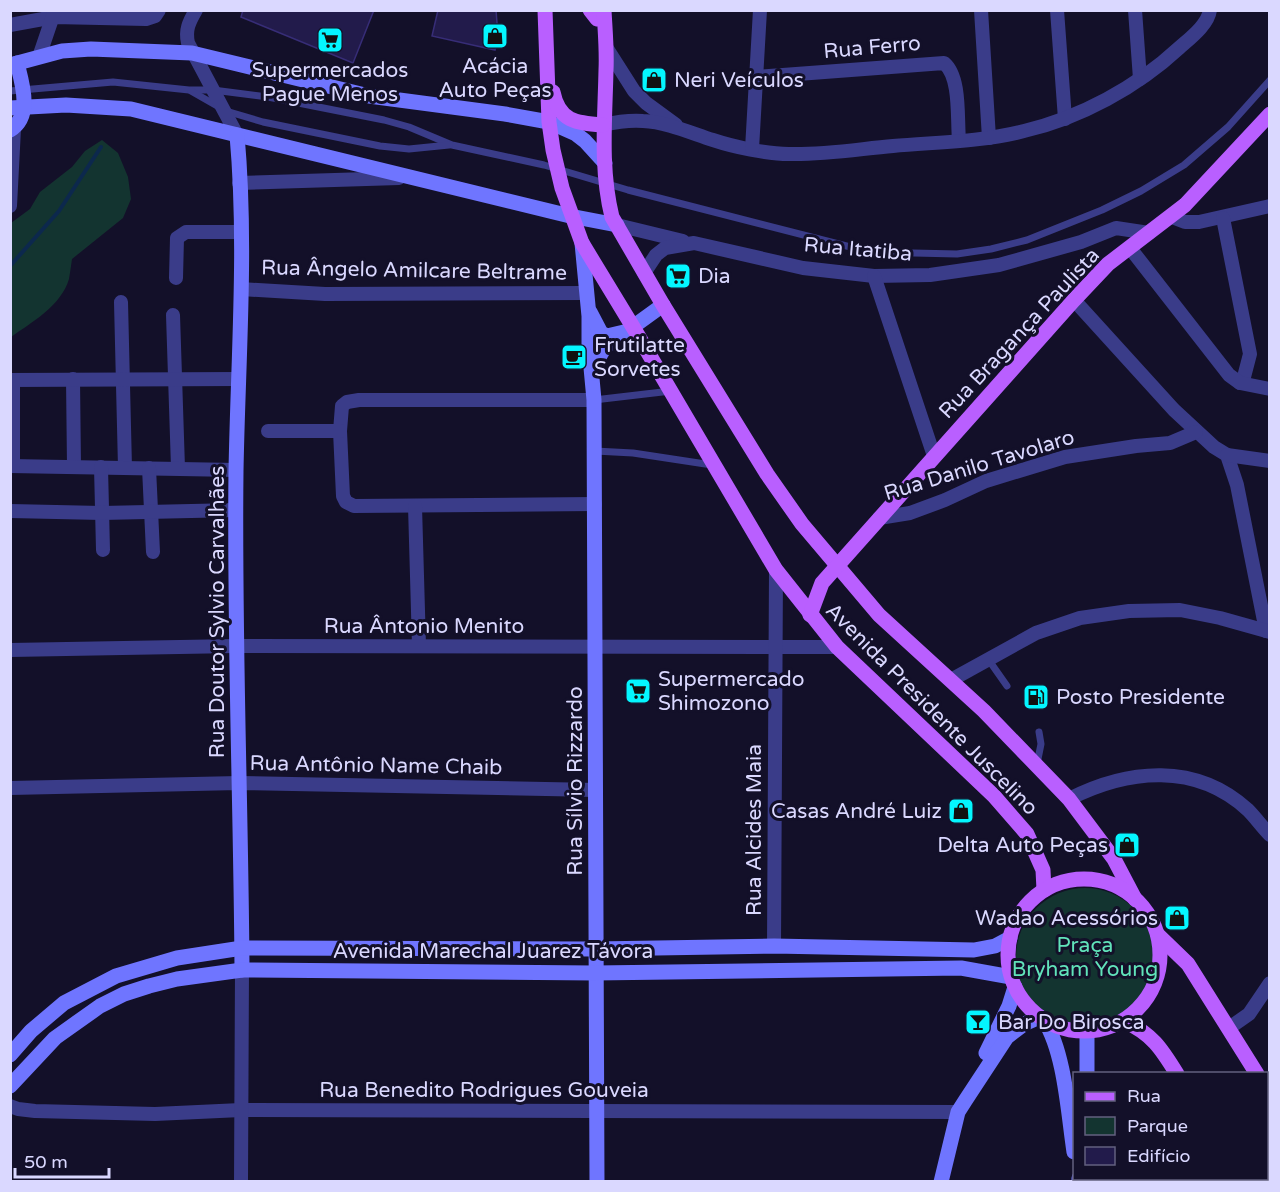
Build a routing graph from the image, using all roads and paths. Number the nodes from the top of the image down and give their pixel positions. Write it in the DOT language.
graph roads {
  1 [pos="159,10"];
  2 [pos="196,10"];
  3 [pos="545,10"];
  4 [pos="760,10"];
  5 [pos="981,10"];
  6 [pos="1057,10"];
  7 [pos="1135,10"];
  8 [pos="1210,10"];
  9 [pos="596,13"];
  10 [pos="54,14"];
  11 [pos="10,25"];
  12 [pos="606,47"];
  13 [pos="192,53"];
  14 [pos="39,57"];
  15 [pos="14,64"];
  16 [pos="548,69"];
  17 [pos="758,77"];
  18 [pos="1140,79"];
  19 [pos="1269,80"];
  20 [pos="17,90"];
  21 [pos="189,90"];
  22 [pos="213,90"];
  23 [pos="604,105"];
  24 [pos="17,107"];
  25 [pos="226,111"];
  26 [pos="1269,114"];
  27 [pos="1065,119"];
  28 [pos="549,122"];
  29 [pos="580,123"];
  30 [pos="603,125"];
  31 [pos="683,129"];
  32 [pos="12,130"];
  33 [pos="237,135"];
  34 [pos="989,138"];
  35 [pos="959,140"];
  36 [pos="452,145"];
  37 [pos="752,149"];
  38 [pos="12,168"];
  39 [pos="605,168"];
  40 [pos="411,177"];
  41 [pos="240,183"];
  42 [pos="1185,205"];
  43 [pos="10,206"];
  44 [pos="1269,206"];
  45 [pos="570,216"];
  46 [pos="1172,217"];
  47 [pos="1223,218"];
  48 [pos="1199,222"];
  49 [pos="616,225"];
  50 [pos="241,232"];
  51 [pos="1149,233"];
  52 [pos="582,243"];
  53 [pos="694,243"];
  54 [pos="1130,248"];
  55 [pos="644,273"];
  56 [pos="873,276"];
  57 [pos="176,278"];
  58 [pos="241,289"];
  59 [pos="1074,300"];
  60 [pos="587,301"];
  61 [pos="121,302"];
  62 [pos="663,305"];
  63 [pos="173,315"];
  64 [pos="630,329"];
  65 [pos="73,379"];
  66 [pos="122,379"];
  67 [pos="175,379"];
  68 [pos="239,379"];
  69 [pos="12,380"];
  70 [pos="592,382"];
  71 [pos="1240,383"];
  72 [pos="1269,389"];
  73 [pos="671,391"];
  74 [pos="594,400"];
  75 [pos="268,431"];
  76 [pos="339,431"];
  77 [pos="1196,432"];
  78 [pos="594,451"];
  79 [pos="1227,455"];
  80 [pos="934,456"];
  81 [pos="1269,461"];
  82 [pos="714,465"];
  83 [pos="12,466"];
  84 [pos="74,467"];
  85 [pos="101,467"];
  86 [pos="125,468"];
  87 [pos="149,468"];
  88 [pos="178,468"];
  89 [pos="236,471"];
  90 [pos="595,504"];
  91 [pos="415,506"];
  92 [pos="236,510"];
  93 [pos="10,511"];
  94 [pos="151,512"];
  95 [pos="102,513"];
  96 [pos="879,518"];
  97 [pos="103,550"];
  98 [pos="153,552"];
  99 [pos="836,567"];
  100 [pos="777,570"];
  101 [pos="810,615"];
  102 [pos="1268,631"];
  103 [pos="236,646"];
  104 [pos="419,646"];
  105 [pos="776,646"];
  106 [pos="596,647"];
  107 [pos="837,647"];
  108 [pos="10,650"];
  109 [pos="988,658"];
  110 [pos="951,680"];
  111 [pos="1007,686"];
  112 [pos="1039,732"];
  113 [pos="1037,764"];
  114 [pos="240,783"];
  115 [pos="10,788"];
  116 [pos="596,790"];
  117 [pos="1069,799"];
  118 [pos="1269,835"];
  119 [pos="1044,890"];
  120 [pos="1136,899"];
  121 [pos="1158,935"];
  122 [pos="1010,938"];
  123 [pos="774,946"];
  124 [pos="242,948"];
  125 [pos="595,949"];
  126 [pos="242,970"];
  127 [pos="595,973"];
  128 [pos="1013,982"];
  129 [pos="1269,983"];
  130 [pos="1042,1018"];
  131 [pos="1124,1020"];
  132 [pos="1229,1028"];
  133 [pos="1087,1032"];
  134 [pos="10,1055"];
  135 [pos="1087,1072"];
  136 [pos="1176,1072"];
  137 [pos="1256,1072"];
  138 [pos="10,1086"];
  139 [pos="10,1106"];
  140 [pos="962,1106"];
  141 [pos="241,1110"];
  142 [pos="597,1112"];
  143 [pos="1073,1146"];
  144 [pos="241,1182"];
  145 [pos="597,1182"];
  146 [pos="941,1182"];
  1 -- 10 [label="street"];
  2 -- 13 [label="street"];
  3 -- 16 [label="main road, Avenida Presidente Juscelino"];
  4 -- 17 [label="street"];
  5 -- 34 [label="street"];
  6 -- 27 [label="street"];
  7 -- 18 [label="street"];
  8 -- 18 [label="street"];
  9 -- 12 [label="main road, Avenida Presidente Juscelino"];
  10 -- 11 [label="street"];
  10 -- 14 [label="street"];
  12 -- 23 [label="main road, Avenida Presidente Juscelino"];
  12 -- 31 [label="street"];
  13 -- 14 [label="street"];
  13 -- 22 [label="street, Rua Doutor Sylvio Carvalhães"];
  13 -- 28 [label="street"];
  14 -- 15 [label="street"];
  15 -- 20 [label="street"];
  16 -- 28 [label="main road, Avenida Presidente Juscelino"];
  16 -- 29 [label="main road"];
  17 -- 35 [label="street, Rua Ferro"];
  17 -- 37 [label="street"];
  18 -- 27 [label="street"];
  19 -- 36 [label="lane"];
  20 -- 21 [label="lane"];
  20 -- 24 [label="street"];
  21 -- 22 [label="lane"];
  21 -- 25 [label="lane"];
  22 -- 25 [label="street, Rua Doutor Sylvio Carvalhães"];
  22 -- 36 [label="lane"];
  23 -- 29 [label="main road"];
  23 -- 30 [label="main road, Avenida Presidente Juscelino"];
  24 -- 32 [label="street"];
  24 -- 33 [label="street"];
  25 -- 33 [label="street, Rua Doutor Sylvio Carvalhães"];
  25 -- 36 [label="lane"];
  26 -- 42 [label="main road, Rua Bragança Paulista"];
  27 -- 34 [label="street"];
  28 -- 39 [label="street"];
  28 -- 45 [label="main road, Avenida Presidente Juscelino"];
  29 -- 30 [label="main road"];
  30 -- 31 [label="street"];
  30 -- 39 [label="main road, Avenida Presidente Juscelino"];
  31 -- 37 [label="street"];
  32 -- 38 [label="street"];
  33 -- 40 [label="street"];
  33 -- 41 [label="street, Rua Doutor Sylvio Carvalhães"];
  34 -- 35 [label="street"];
  35 -- 37 [label="street"];
  38 -- 43 [label="street"];
  39 -- 49 [label="main road, Avenida Presidente Juscelino"];
  40 -- 41 [label="street"];
  40 -- 45 [label="street"];
  41 -- 50 [label="street, Rua Doutor Sylvio Carvalhães"];
  42 -- 46 [label="main road, Rua Bragança Paulista"];
  42 -- 48 [label="street"];
  44 -- 47 [label="street"];
  45 -- 49 [label="street"];
  45 -- 52 [label="main road, Avenida Presidente Juscelino"];
  46 -- 48 [label="street"];
  46 -- 51 [label="main road, Rua Bragança Paulista"];
  47 -- 48 [label="street"];
  47 -- 71 [label="street"];
  49 -- 53 [label="street"];
  49 -- 55 [label="main road, Avenida Presidente Juscelino"];
  50 -- 57 [label="street"];
  50 -- 58 [label="street, Rua Doutor Sylvio Carvalhães"];
  51 -- 54 [label="main road, Rua Bragança Paulista"];
  51 -- 56 [label="street, Rua Itatiba"];
  52 -- 60 [label="street, Rua Sílvio Rizzardo"];
  52 -- 64 [label="main road, Avenida Presidente Juscelino"];
  53 -- 55 [label="street, Rua Itatiba"];
  53 -- 56 [label="street, Rua Itatiba"];
  54 -- 59 [label="main road, Rua Bragança Paulista"];
  54 -- 71 [label="street"];
  55 -- 62 [label="main road, Avenida Presidente Juscelino"];
  56 -- 80 [label="street"];
  58 -- 60 [label="street, Rua Ângelo Amilcare Beltrame"];
  58 -- 68 [label="street, Rua Doutor Sylvio Carvalhães"];
  59 -- 77 [label="street"];
  59 -- 80 [label="main road, Rua Bragança Paulista"];
  60 -- 64 [label="street"];
  60 -- 70 [label="street, Rua Sílvio Rizzardo"];
  61 -- 66 [label="street"];
  62 -- 64 [label="street, Rua Sílvio Rizzardo"];
  62 -- 99 [label="main road, Avenida Presidente Juscelino"];
  63 -- 67 [label="street"];
  64 -- 70 [label="street, Rua Sílvio Rizzardo"];
  64 -- 73 [label="main road, Avenida Presidente Juscelino"];
  65 -- 66 [label="street"];
  65 -- 69 [label="street"];
  65 -- 84 [label="street"];
  66 -- 67 [label="street"];
  66 -- 86 [label="street"];
  67 -- 68 [label="street"];
  67 -- 88 [label="street"];
  68 -- 89 [label="street, Rua Doutor Sylvio Carvalhães"];
  69 -- 83 [label="street"];
  70 -- 74 [label="street, Rua Sílvio Rizzardo"];
  71 -- 72 [label="street"];
  73 -- 74 [label="lane"];
  73 -- 82 [label="main road, Avenida Presidente Juscelino"];
  74 -- 76 [label="street"];
  74 -- 78 [label="street, Rua Sílvio Rizzardo"];
  75 -- 76 [label="street"];
  76 -- 91 [label="street"];
  77 -- 79 [label="street"];
  77 -- 96 [label="street, Rua Danilo Tavolaro"];
  78 -- 82 [label="lane"];
  78 -- 90 [label="street, Rua Sílvio Rizzardo"];
  79 -- 81 [label="street"];
  79 -- 102 [label="street"];
  80 -- 96 [label="main road, Rua Bragança Paulista"];
  82 -- 100 [label="main road, Avenida Presidente Juscelino"];
  83 -- 84 [label="street"];
  84 -- 85 [label="street"];
  85 -- 86 [label="street"];
  85 -- 95 [label="street"];
  86 -- 87 [label="street"];
  87 -- 88 [label="street"];
  87 -- 94 [label="street"];
  88 -- 89 [label="street"];
  89 -- 92 [label="street, Rua Doutor Sylvio Carvalhães"];
  90 -- 91 [label="street"];
  90 -- 106 [label="street, Rua Sílvio Rizzardo"];
  91 -- 104 [label="street"];
  92 -- 94 [label="street"];
  92 -- 103 [label="street, Rua Doutor Sylvio Carvalhães"];
  93 -- 95 [label="street"];
  94 -- 95 [label="street"];
  94 -- 98 [label="street"];
  95 -- 97 [label="street"];
  96 -- 99 [label="main road, Rua Bragança Paulista"];
  99 -- 101 [label="main road, Rua Bragança Paulista"];
  99 -- 110 [label="main road, Avenida Presidente Juscelino"];
  100 -- 101 [label="main road, Avenida Presidente Juscelino"];
  100 -- 105 [label="street, Rua Alcides Maia"];
  101 -- 107 [label="main road, Avenida Presidente Juscelino"];
  102 -- 109 [label="street"];
  103 -- 104 [label="street, Rua Ântonio Menito"];
  103 -- 108 [label="street, Rua Ântonio Menito"];
  103 -- 114 [label="street, Rua Doutor Sylvio Carvalhães"];
  104 -- 106 [label="street, Rua Ântonio Menito"];
  105 -- 106 [label="street, Rua Ântonio Menito"];
  105 -- 107 [label="street, Rua Ântonio Menito"];
  105 -- 123 [label="street, Rua Alcides Maia"];
  106 -- 116 [label="street, Rua Sílvio Rizzardo"];
  107 -- 119 [label="main road, Avenida Presidente Juscelino"];
  109 -- 110 [label="street"];
  109 -- 111 [label="lane"];
  110 -- 113 [label="main road, Avenida Presidente Juscelino"];
  112 -- 113 [label="lane"];
  113 -- 117 [label="main road, Avenida Presidente Juscelino"];
  114 -- 115 [label="street, Rua Antônio Name Chaib"];
  114 -- 116 [label="street, Rua Antônio Name Chaib"];
  114 -- 124 [label="street, Rua Doutor Sylvio Carvalhães"];
  116 -- 125 [label="street, Rua Sílvio Rizzardo"];
  117 -- 118 [label="street"];
  117 -- 120 [label="main road, Avenida Presidente Juscelino"];
  119 -- 120 [label="main road"];
  119 -- 122 [label="main road"];
  120 -- 121 [label="main road"];
  121 -- 131 [label="main road"];
  121 -- 132 [label="main road"];
  122 -- 123 [label="street, Avenida Marechal Juarez Távora"];
  122 -- 128 [label="main road"];
  123 -- 125 [label="street, Avenida Marechal Juarez Távora"];
  124 -- 125 [label="street, Avenida Marechal Juarez Távora"];
  124 -- 126 [label="street, Rua Doutor Sylvio Carvalhães"];
  124 -- 134 [label="street, Avenida Marechal Juarez Távora"];
  125 -- 127 [label="street, Rua Sílvio Rizzardo"];
  126 -- 127 [label="street, Avenida Marechal Juarez Távora"];
  126 -- 138 [label="street, Avenida Marechal Juarez Távora"];
  126 -- 141 [label="street, Rua Doutor Sylvio Carvalhães"];
  127 -- 128 [label="street, Avenida Marechal Juarez Távora"];
  127 -- 142 [label="street, Rua Sílvio Rizzardo"];
  128 -- 130 [label="main road"];
  128 -- 140 [label="street"];
  129 -- 132 [label="street"];
  130 -- 133 [label="main road"];
  130 -- 140 [label="street"];
  130 -- 143 [label="street"];
  131 -- 133 [label="main road"];
  131 -- 136 [label="main road"];
  132 -- 137 [label="main road"];
  133 -- 135 [label="street"];
  139 -- 141 [label="street, Rua Benedito Rodrigues Gouveia"];
  140 -- 142 [label="street, Rua Benedito Rodrigues Gouveia"];
  140 -- 146 [label="street"];
  141 -- 142 [label="street, Rua Benedito Rodrigues Gouveia"];
  141 -- 144 [label="street, Rua Doutor Sylvio Carvalhães"];
  142 -- 145 [label="street, Rua Sílvio Rizzardo"];
}
